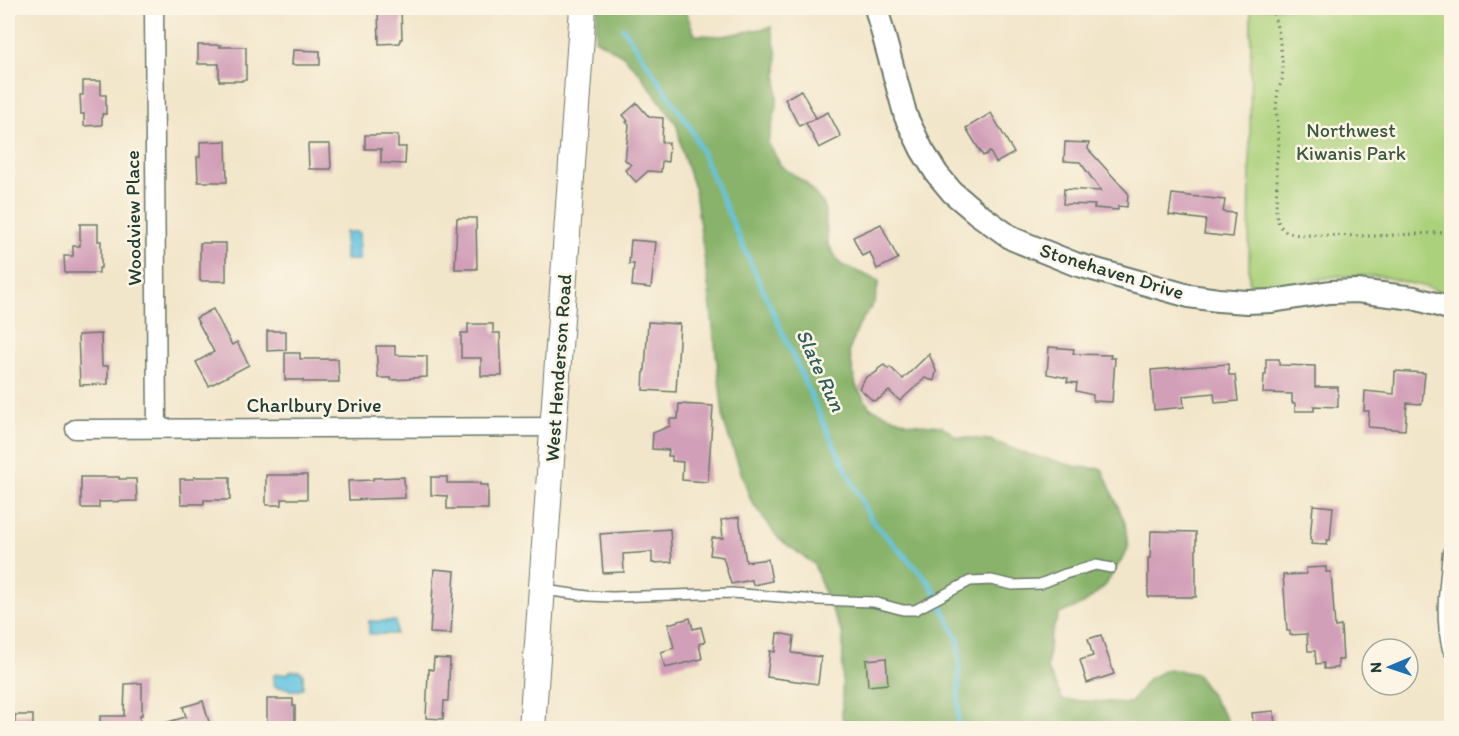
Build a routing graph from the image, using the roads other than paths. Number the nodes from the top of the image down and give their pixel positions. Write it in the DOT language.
graph roads {
  1 [pos="154,8"];
  2 [pos="583,8"];
  3 [pos="876,8"];
  4 [pos="1452,309"];
  5 [pos="554,427"];
  6 [pos="157,428"];
  7 [pos="75,429"];
  8 [pos="1452,553"];
  9 [pos="1111,568"];
  10 [pos="542,590"];
  11 [pos="1452,649"];
  12 [pos="532,729"];
  1 -- 6 [label="street, Woodview Place"];
  2 -- 5 [label="main road, West Henderson Road"];
  3 -- 4 [label="street, Stonehaven Drive"];
  5 -- 6 [label="street, Charlbury Drive"];
  5 -- 10 [label="main road, West Henderson Road"];
  6 -- 7 [label="street, Charlbury Drive"];
  8 -- 11 [label="street"];
  9 -- 10 [label="lane"];
  10 -- 12 [label="main road, West Henderson Road"];
}
